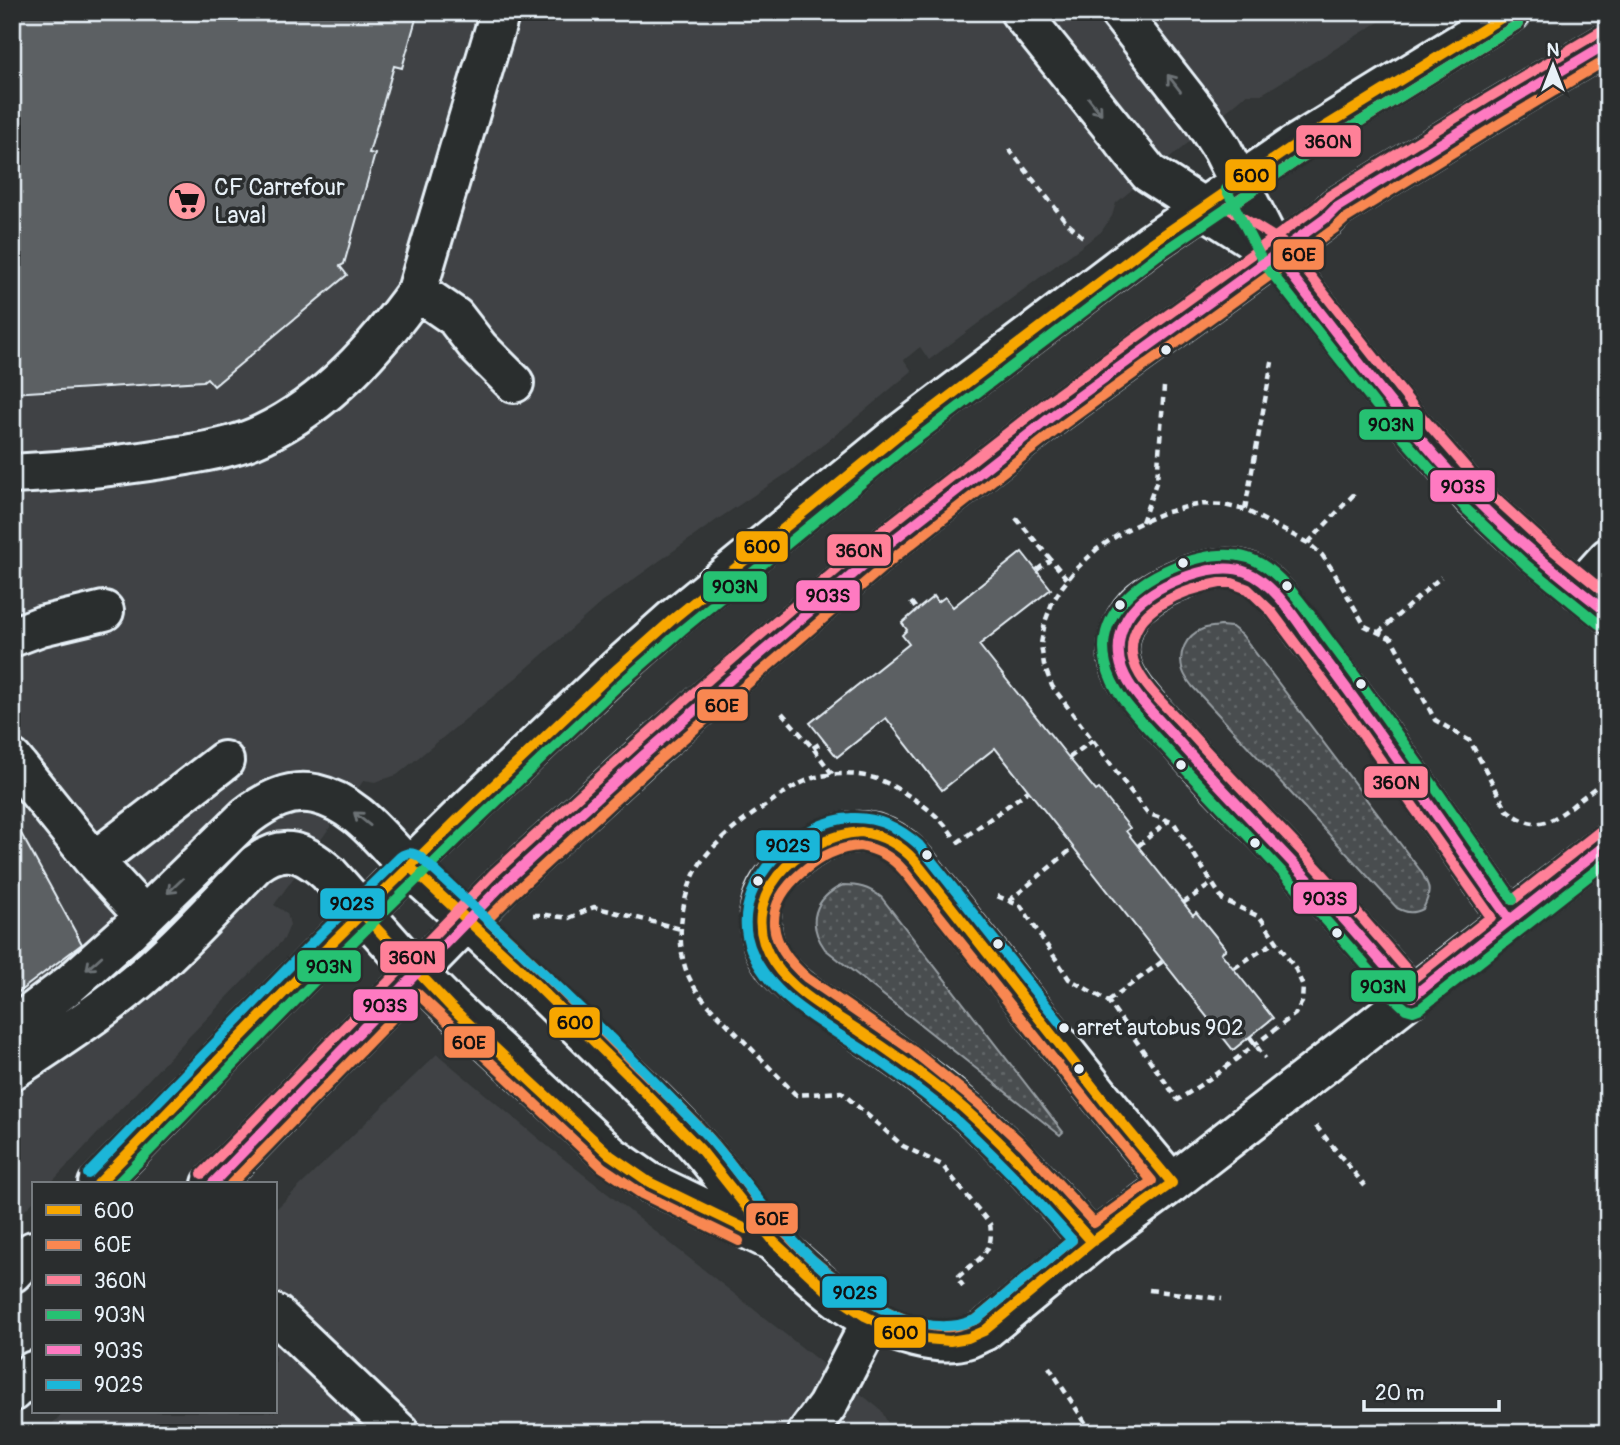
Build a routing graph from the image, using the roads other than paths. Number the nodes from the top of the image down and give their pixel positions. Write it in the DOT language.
graph roads {
  1 [pos="500,12"];
  2 [pos="1020,12"];
  3 [pos="1119,12"];
  4 [pos="1511,12"];
  5 [pos="1608,43"];
  6 [pos="1238,183"];
  7 [pos="1201,208"];
  8 [pos="1275,254"];
  9 [pos="417,291"];
  10 [pos="514,383"];
  11 [pos="12,474"];
  12 [pos="1608,558"];
  13 [pos="1593,601"];
  14 [pos="104,611"];
  15 [pos="12,637"];
  16 [pos="12,759"];
  17 [pos="224,761"];
  18 [pos="1608,843"];
  19 [pos="94,861"];
  20 [pos="410,867"];
  21 [pos="363,914"];
  22 [pos="144,916"];
  23 [pos="467,920"];
  24 [pos="1510,920"];
  25 [pos="417,973"];
  26 [pos="1412,997"];
  27 [pos="12,1028"];
  28 [pos="12,1070"];
  29 [pos="100,1182"];
  30 [pos="214,1182"];
  31 [pos="1172,1183"];
  32 [pos="774,1242"];
  33 [pos="1092,1242"];
  34 [pos="32,1252"];
  35 [pos="12,1273"];
  36 [pos="276,1315"];
  37 [pos="872,1320"];
  38 [pos="32,1372"];
  39 [pos="12,1392"];
  40 [pos="400,1433"];
  41 [pos="807,1433"];
  1 -- 9 [label="street"];
  2 -- 7 [label="street, one-way"];
  6 -- 3 [label="street, one-way"];
  4 -- 6 [label="street"];
  5 -- 8 [label="street"];
  6 -- 7 [label="street"];
  6 -- 8 [label="street"];
  7 -- 8 [label="street"];
  7 -- 20 [label="street"];
  8 -- 13 [label="street"];
  8 -- 23 [label="street"];
  9 -- 10 [label="street"];
  9 -- 11 [label="street"];
  12 -- 13 [label="street"];
  14 -- 15 [label="street"];
  16 -- 19 [label="street"];
  17 -- 19 [label="street"];
  18 -- 24 [label="street"];
  19 -- 22 [label="street"];
  20 -- 21 [label="street"];
  20 -- 22 [label="street, one-way"];
  20 -- 23 [label="street"];
  21 -- 25 [label="street"];
  21 -- 28 [label="street"];
  21 -- 29 [label="street"];
  22 -- 27 [label="street, one-way"];
  23 -- 25 [label="street"];
  23 -- 32 [label="street"];
  24 -- 26 [label="street"];
  24 -- 26 [label="street"];
  25 -- 30 [label="street"];
  25 -- 32 [label="street"];
  26 -- 31 [label="street"];
  31 -- 33 [label="street"];
  31 -- 33 [label="street"];
  32 -- 37 [label="street"];
  33 -- 37 [label="street"];
  34 -- 35 [label="street"];
  36 -- 40 [label="street"];
  37 -- 41 [label="street"];
  38 -- 39 [label="street"];
}
